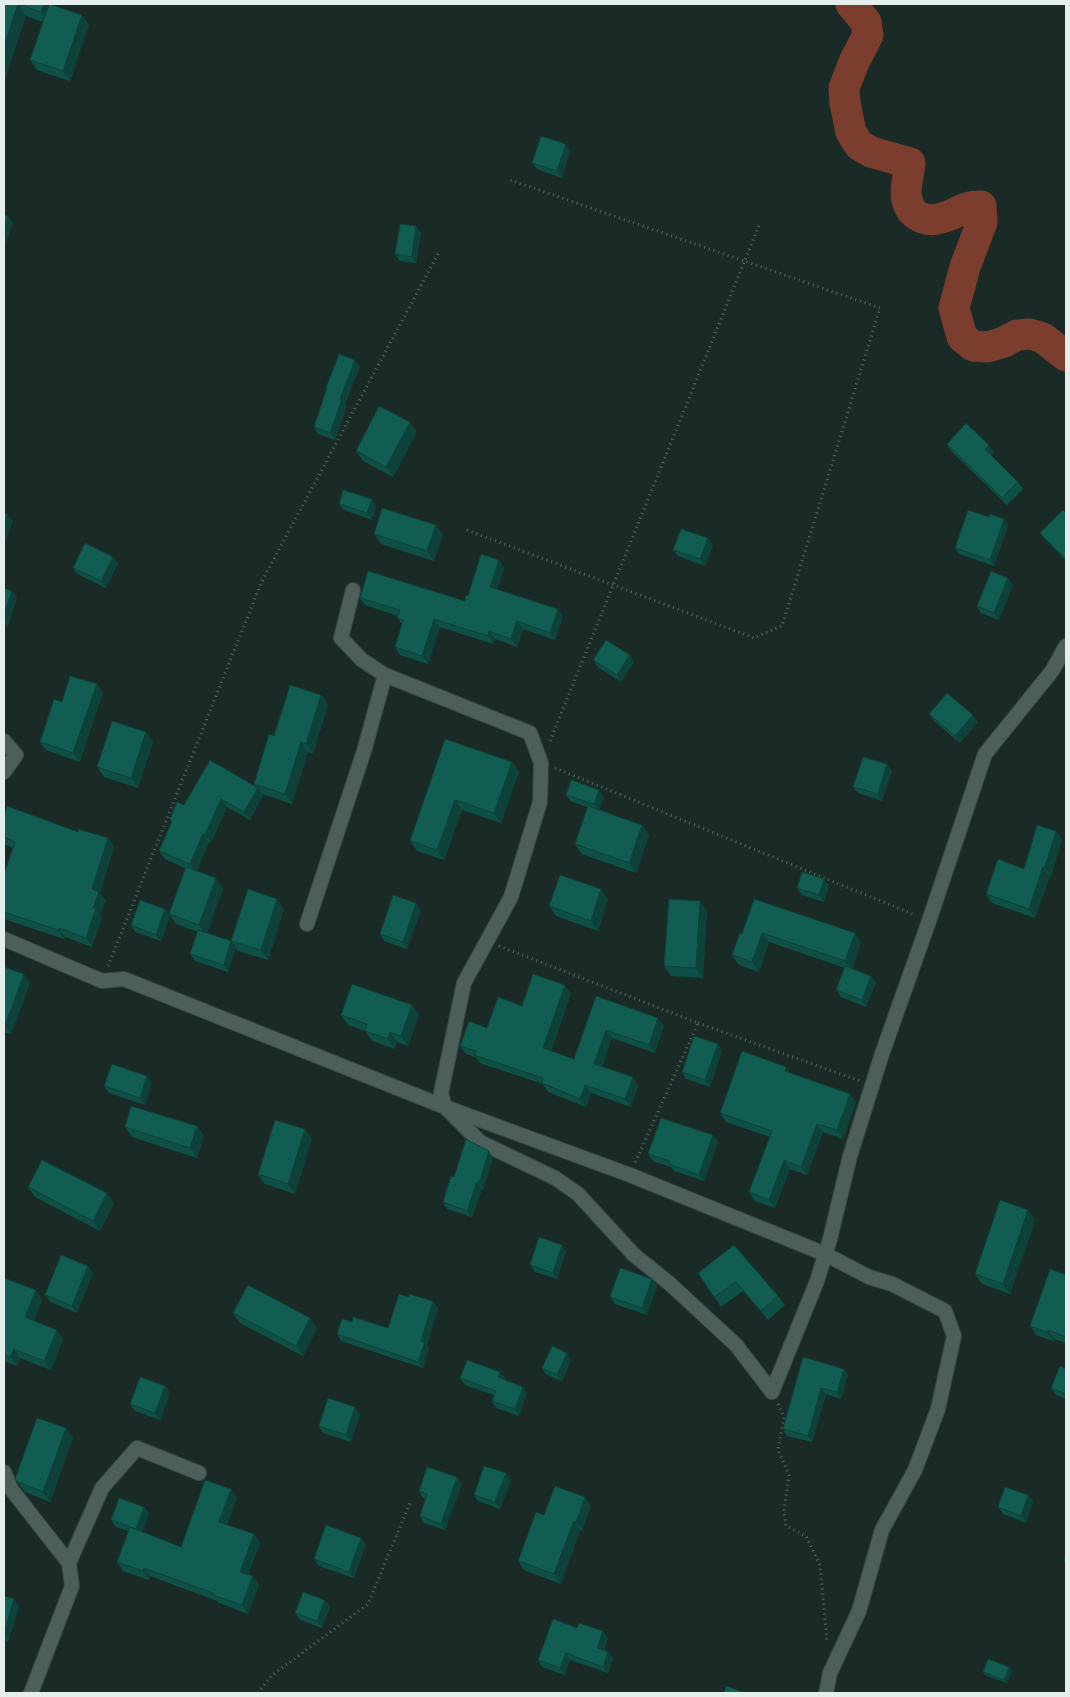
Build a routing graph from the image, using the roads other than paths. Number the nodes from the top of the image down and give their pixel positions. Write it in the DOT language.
graph roads {
  1 [pos="352,590"];
  2 [pos="1066,646"];
  3 [pos="385,675"];
  4 [pos="4,741"];
  5 [pos="4,772"];
  6 [pos="307,924"];
  7 [pos="4,939"];
  8 [pos="445,1107"];
  9 [pos="826,1254"];
  10 [pos="4,1472"];
  11 [pos="199,1473"];
  12 [pos="69,1563"];
  13 [pos="31,1693"];
  14 [pos="826,1693"];
  1 -- 3 [label="street"];
  2 -- 9 [label="street"];
  3 -- 6 [label="street"];
  3 -- 8 [label="street"];
  4 -- 5 [label="street"];
  7 -- 8 [label="street"];
  8 -- 9 [label="street"];
  8 -- 9 [label="street"];
  9 -- 14 [label="street"];
  10 -- 12 [label="street"];
  11 -- 12 [label="street"];
  12 -- 13 [label="street"];
}
